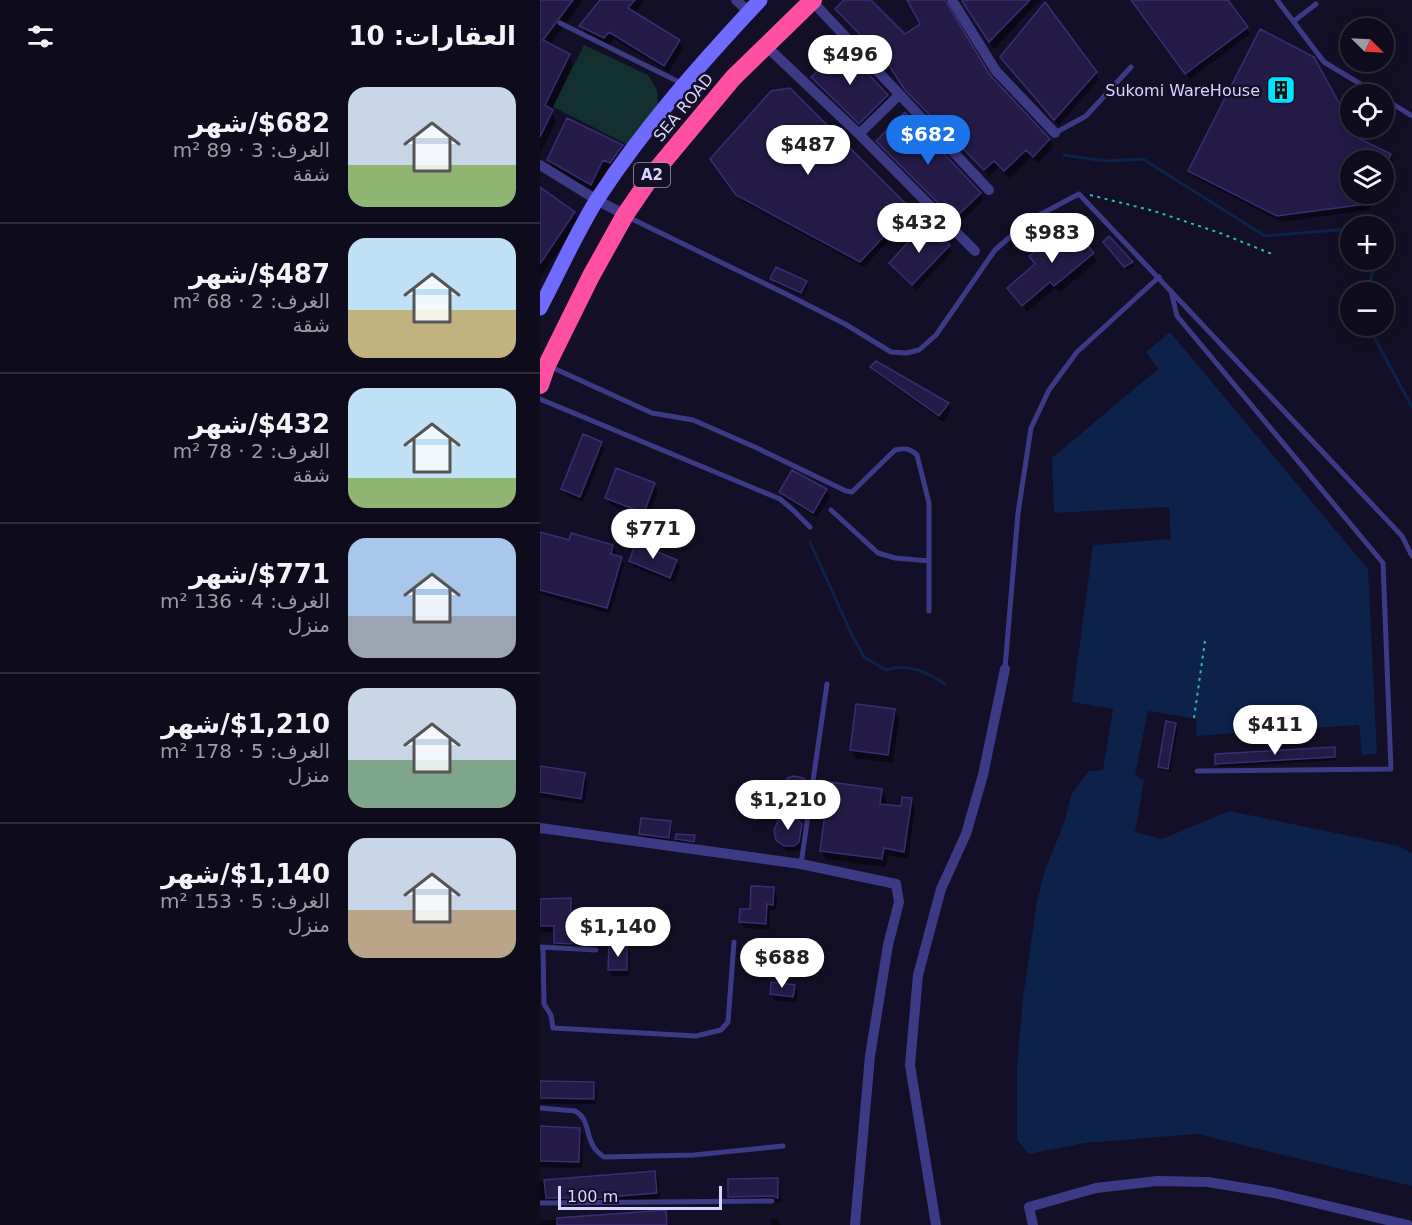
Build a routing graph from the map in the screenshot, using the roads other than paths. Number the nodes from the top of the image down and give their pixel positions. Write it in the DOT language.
graph roads {
  1 [pos="736,0"];
  2 [pos="760,0"];
  3 [pos="952,0"];
  4 [pos="1278,0"];
  5 [pos="813,1"];
  6 [pos="1316,4"];
  7 [pos="749,12"];
  8 [pos="1293,21"];
  9 [pos="560,23"];
  10 [pos="766,46"];
  11 [pos="1131,67"];
  12 [pos="683,84"];
  13 [pos="1360,84"];
  14 [pos="899,95"];
  15 [pos="1394,105"];
  16 [pos="1412,116"];
  17 [pos="1055,133"];
  18 [pos="859,134"];
  19 [pos="540,165"];
  20 [pos="989,190"];
  21 [pos="597,200"];
  22 [pos="625,215"];
  23 [pos="975,251"];
  24 [pos="1159,277"];
  25 [pos="1171,290"];
  26 [pos="540,308"];
  27 [pos="544,363"];
  28 [pos="540,385"];
  29 [pos="540,399"];
  30 [pos="831,510"];
  31 [pos="810,527"];
  32 [pos="1412,556"];
  33 [pos="929,561"];
  34 [pos="929,611"];
  35 [pos="1005,669"];
  36 [pos="827,684"];
  37 [pos="1197,771"];
  38 [pos="540,828"];
  39 [pos="801,864"];
  40 [pos="734,942"];
  41 [pos="541,947"];
  42 [pos="596,950"];
  43 [pos="540,1108"];
  44 [pos="783,1146"];
  45 [pos="772,1201"];
  46 [pos="540,1203"];
  47 [pos="855,1225"];
  48 [pos="936,1225"];
  49 [pos="1033,1225"];
  50 [pos="1408,1225"];
  1 -- 7 [label="street"];
  2 -- 7 [label="street"];
  3 -- 17 [label="street"];
  4 -- 8 [label="lane"];
  5 -- 10 [label="highway, SEA ROAD / A2"];
  5 -- 14 [label="street"];
  6 -- 8 [label="lane"];
  7 -- 12 [label="street"];
  8 -- 13 [label="lane"];
  9 -- 12 [label="lane"];
  10 -- 18 [label="street"];
  10 -- 22 [label="highway, SEA ROAD / A2"];
  11 -- 17 [label="lane"];
  12 -- 21 [label="street"];
  14 -- 18 [label="street"];
  14 -- 20 [label="street"];
  15 -- 16 [label="lane"];
  18 -- 23 [label="street"];
  19 -- 21 [label="street"];
  21 -- 22 [label="street"];
  21 -- 26 [label="street"];
  22 -- 24 [label="lane"];
  22 -- 27 [label="highway, SEA ROAD / A2"];
  24 -- 25 [label="lane"];
  24 -- 35 [label="lane"];
  25 -- 32 [label="lane"];
  25 -- 37 [label="lane"];
  27 -- 28 [label="highway, SEA ROAD / A2"];
  27 -- 33 [label="lane"];
  29 -- 31 [label="lane"];
  30 -- 33 [label="lane"];
  33 -- 34 [label="lane"];
  35 -- 48 [label="street"];
  36 -- 39 [label="lane"];
  38 -- 39 [label="street"];
  39 -- 47 [label="street"];
  40 -- 41 [label="lane"];
  41 -- 42 [label="lane"];
  43 -- 44 [label="lane"];
  45 -- 46 [label="lane"];
  49 -- 50 [label="street"];
}
